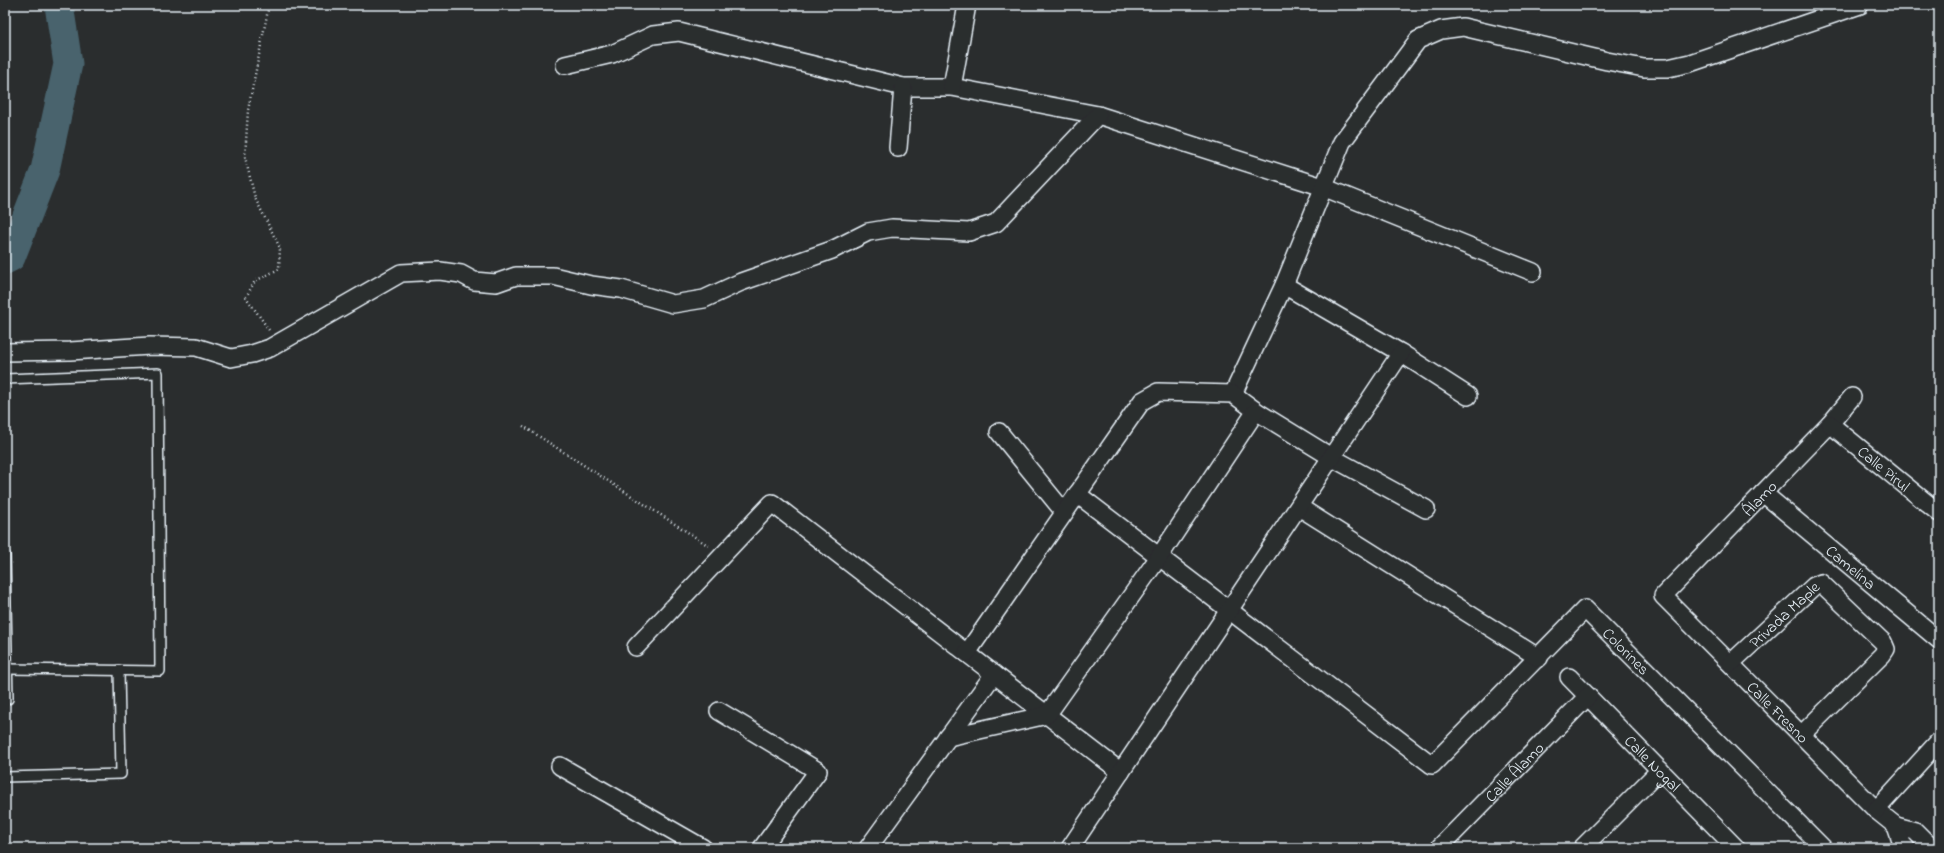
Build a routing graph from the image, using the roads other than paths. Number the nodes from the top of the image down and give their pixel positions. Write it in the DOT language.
graph roads {
  1 [pos="967,5"];
  2 [pos="1860,5"];
  3 [pos="565,65"];
  4 [pos="903,87"];
  5 [pos="952,87"];
  6 [pos="1098,115"];
  7 [pos="898,148"];
  8 [pos="1323,187"];
  9 [pos="1533,272"];
  10 [pos="1284,285"];
  11 [pos="5,352"];
  12 [pos="1402,353"];
  13 [pos="5,379"];
  14 [pos="1233,394"];
  15 [pos="1468,396"];
  16 [pos="1852,397"];
  17 [pos="1256,411"];
  18 [pos="1830,424"];
  19 [pos="999,432"];
  20 [pos="1330,457"];
  21 [pos="1763,493"];
  22 [pos="1077,494"];
  23 [pos="1299,507"];
  24 [pos="1426,509"];
  25 [pos="1064,512"];
  26 [pos="1939,513"];
  27 [pos="5,555"];
  28 [pos="1159,558"];
  29 [pos="1663,596"];
  30 [pos="1230,610"];
  31 [pos="1939,640"];
  32 [pos="636,647"];
  33 [pos="967,653"];
  34 [pos="1539,658"];
  35 [pos="1731,663"];
  36 [pos="8,669"];
  37 [pos="119,670"];
  38 [pos="994,674"];
  39 [pos="1569,677"];
  40 [pos="1588,696"];
  41 [pos="5,699"];
  42 [pos="718,711"];
  43 [pos="1047,715"];
  44 [pos="1801,735"];
  45 [pos="948,738"];
  46 [pos="1939,741"];
  47 [pos="560,766"];
  48 [pos="1660,770"];
  49 [pos="1121,772"];
  50 [pos="5,777"];
  51 [pos="1876,810"];
  52 [pos="1896,826"];
  53 [pos="1729,846"];
  54 [pos="703,848"];
  55 [pos="762,848"];
  56 [pos="868,848"];
  57 [pos="1070,848"];
  58 [pos="1439,848"];
  59 [pos="1582,848"];
  60 [pos="1822,848"];
  61 [pos="1906,848"];
  62 [pos="1932,848"];
  1 -- 5 [label="street"];
  2 -- 8 [label="street"];
  3 -- 4 [label="street"];
  4 -- 5 [label="street"];
  4 -- 7 [label="street"];
  5 -- 6 [label="street"];
  6 -- 8 [label="street"];
  6 -- 11 [label="street"];
  8 -- 9 [label="street"];
  8 -- 10 [label="street"];
  10 -- 12 [label="street"];
  10 -- 14 [label="street"];
  12 -- 15 [label="street"];
  12 -- 20 [label="street"];
  13 -- 37 [label="lane"];
  14 -- 17 [label="street"];
  14 -- 22 [label="street"];
  16 -- 18 [label="street, Álamo"];
  17 -- 20 [label="street"];
  17 -- 28 [label="street"];
  18 -- 21 [label="street, Álamo"];
  18 -- 26 [label="street, Calle Pirul"];
  19 -- 25 [label="street"];
  20 -- 23 [label="street"];
  20 -- 24 [label="street"];
  21 -- 29 [label="street, Álamo"];
  21 -- 31 [label="street, Camelina"];
  22 -- 25 [label="street"];
  22 -- 28 [label="street"];
  23 -- 30 [label="street"];
  23 -- 34 [label="street"];
  25 -- 33 [label="street"];
  27 -- 36 [label="lane"];
  28 -- 30 [label="street"];
  28 -- 43 [label="street"];
  29 -- 35 [label="street, Calle Fresno"];
  30 -- 34 [label="street, Colorines"];
  30 -- 49 [label="street"];
  32 -- 33 [label="street"];
  33 -- 38 [label="street"];
  34 -- 60 [label="street, Colorines"];
  35 -- 44 [label="street, Calle Fresno"];
  35 -- 44 [label="street, Privada Maple"];
  36 -- 37 [label="lane"];
  36 -- 41 [label="lane"];
  37 -- 50 [label="lane"];
  38 -- 43 [label="street"];
  38 -- 45 [label="street"];
  39 -- 40 [label="street, Calle Nogal"];
  40 -- 48 [label="street, Calle Nogal"];
  40 -- 58 [label="street, Calle Álamo"];
  42 -- 55 [label="street"];
  43 -- 45 [label="street"];
  43 -- 49 [label="street"];
  44 -- 51 [label="street, Calle Fresno"];
  45 -- 56 [label="street"];
  46 -- 51 [label="street"];
  47 -- 54 [label="street"];
  48 -- 53 [label="street, Calle Nogal"];
  48 -- 59 [label="street"];
  49 -- 57 [label="street"];
  51 -- 52 [label="street, Calle Fresno"];
  52 -- 61 [label="street"];
  52 -- 62 [label="street, Calle Fresno"];
}
